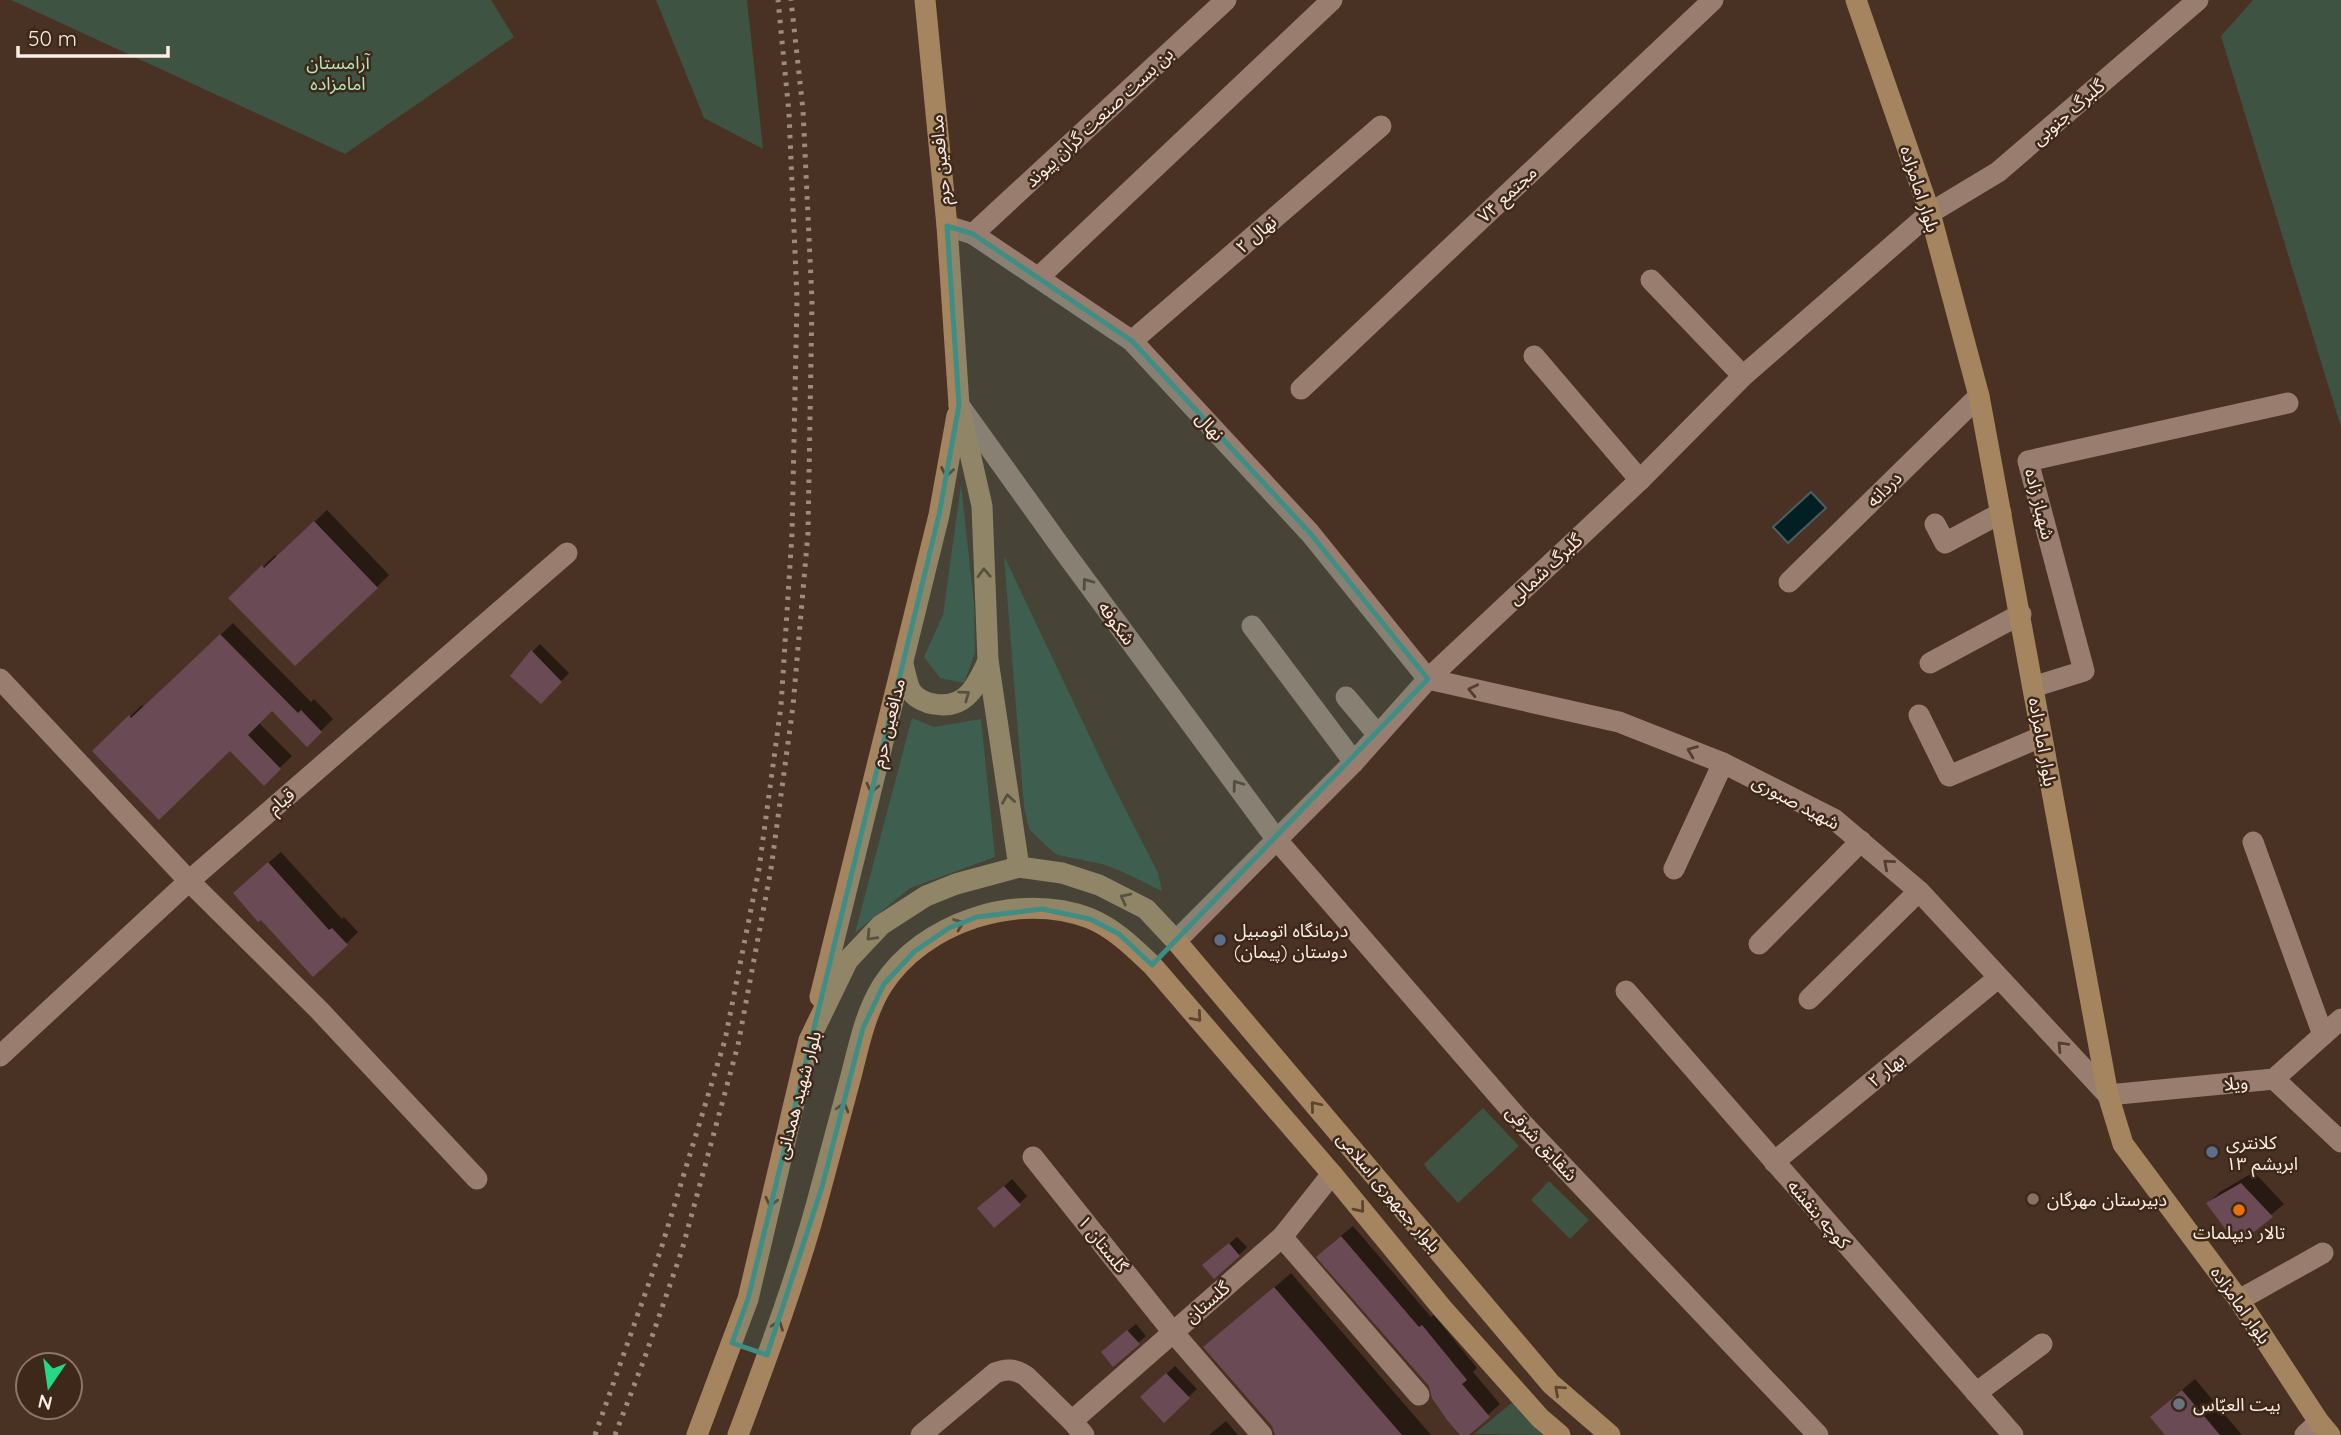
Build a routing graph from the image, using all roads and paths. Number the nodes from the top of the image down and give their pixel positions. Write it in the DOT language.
graph roads {
  1 [pos="925,0"];
  2 [pos="1226,0"];
  3 [pos="1332,0"];
  4 [pos="1713,0"];
  5 [pos="1856,0"];
  6 [pos="2198,0"];
  7 [pos="1381,127"];
  8 [pos="1930,213"];
  9 [pos="947,226"];
  10 [pos="973,234"];
  11 [pos="1038,276"];
  12 [pos="1651,279"];
  13 [pos="1132,341"];
  14 [pos="1534,356"];
  15 [pos="1743,376"];
  16 [pos="1301,389"];
  17 [pos="1979,396"];
  18 [pos="2288,403"];
  19 [pos="959,405"];
  20 [pos="1640,480"];
  21 [pos="2001,513"];
  22 [pos="1935,524"];
  23 [pos="567,552"];
  24 [pos="1790,582"];
  25 [pos="2021,614"];
  26 [pos="1252,626"];
  27 [pos="988,660"];
  28 [pos="903,662"];
  29 [pos="1930,663"];
  30 [pos="1428,679"];
  31 [pos="0,680"];
  32 [pos="2033,687"];
  33 [pos="1346,697"];
  34 [pos="1919,715"];
  35 [pos="1378,736"];
  36 [pos="2041,737"];
  37 [pos="1354,762"];
  38 [pos="1723,764"];
  39 [pos="1277,840"];
  40 [pos="1861,841"];
  41 [pos="2253,842"];
  42 [pos="1018,867"];
  43 [pos="1674,869"];
  44 [pos="189,881"];
  45 [pos="1919,891"];
  46 [pos="1177,941"];
  47 [pos="1759,944"];
  48 [pos="1152,965"];
  49 [pos="1998,978"];
  50 [pos="1626,991"];
  51 [pos="1808,999"];
  52 [pos="2341,1019"];
  53 [pos="2323,1035"];
  54 [pos="809,1040"];
  55 [pos="0,1056"];
  56 [pos="2274,1079"];
  57 [pos="2108,1095"];
  58 [pos="2341,1142"];
  59 [pos="1033,1157"];
  60 [pos="1774,1162"];
  61 [pos="1332,1174"];
  62 [pos="477,1179"];
  63 [pos="1282,1237"];
  64 [pos="2323,1253"];
  65 [pos="2239,1300"];
  66 [pos="1172,1331"];
  67 [pos="732,1342"];
  68 [pos="2042,1344"];
  69 [pos="767,1355"];
  70 [pos="1976,1393"];
  71 [pos="1419,1395"];
  72 [pos="1078,1428"];
  73 [pos="2318,1431"];
  74 [pos="697,1435"];
  75 [pos="738,1435"];
  76 [pos="921,1435"];
  77 [pos="1262,1435"];
  78 [pos="1560,1435"];
  79 [pos="1610,1435"];
  80 [pos="1818,1435"];
  81 [pos="2013,1435"];
  1 -- 9 [label="main road, مدافعین حرم"];
  2 -- 10 [label="street, بن بست صنعت گران پیوند"];
  3 -- 11 [label="street"];
  4 -- 16 [label="street, مجتمع ۷۴"];
  5 -- 8 [label="main road, بلوار امامزاده"];
  6 -- 8 [label="street, گلبرگ جنوبی"];
  7 -- 13 [label="street, نهال ۲"];
  8 -- 15 [label="street, گلبرگ شمالی"];
  8 -- 17 [label="main road, بلوار امامزاده"];
  9 -- 10 [label="street, نهال"];
  9 -- 19 [label="main road, مدافعین حرم"];
  10 -- 11 [label="street, نهال"];
  11 -- 13 [label="street, نهال"];
  12 -- 15 [label="street"];
  13 -- 30 [label="street, نهال"];
  14 -- 20 [label="street"];
  15 -- 20 [label="street, گلبرگ شمالی"];
  17 -- 21 [label="main road, بلوار امامزاده"];
  17 -- 24 [label="street, دردانه"];
  18 -- 32 [label="street, شهباز زاده"];
  27 -- 19 [label="main road, مدافعین حرم, one-way"];
  19 -- 28 [label="main road, مدافعین حرم, one-way"];
  39 -- 19 [label="street, شکوفه, one-way"];
  20 -- 30 [label="street, گلبرگ شمالی"];
  21 -- 22 [label="street"];
  21 -- 25 [label="main road, بلوار امامزاده"];
  23 -- 44 [label="street, قیام"];
  25 -- 29 [label="street"];
  25 -- 32 [label="main road, بلوار امامزاده"];
  26 -- 37 [label="street"];
  28 -- 27 [label="main road, one-way"];
  42 -- 27 [label="main road, مدافعین حرم, one-way"];
  28 -- 54 [label="main road, مدافعین حرم, one-way"];
  30 -- 35 [label="street, گلبرگ شمالی"];
  38 -- 30 [label="street, شهید صبوری, one-way"];
  31 -- 44 [label="street"];
  32 -- 36 [label="main road, بلوار امامزاده"];
  33 -- 35 [label="street"];
  34 -- 36 [label="street"];
  35 -- 37 [label="street, گلبرگ شمالی"];
  36 -- 57 [label="main road, بلوار امامزاده"];
  37 -- 39 [label="street, گلبرگ شمالی"];
  38 -- 40 [label="street, شهید صبوری"];
  38 -- 43 [label="street"];
  39 -- 46 [label="street, گلبرگ شمالی"];
  39 -- 80 [label="street, شقایق شرقی"];
  45 -- 40 [label="street, شهید صبوری, one-way"];
  40 -- 47 [label="street"];
  41 -- 53 [label="street"];
  46 -- 42 [label="main road, بلوار شهید همدانی, one-way"];
  42 -- 54 [label="main road, بلوار شهید همدانی, one-way"];
  44 -- 55 [label="street, قیام"];
  44 -- 62 [label="street"];
  45 -- 49 [label="street, شهید صبوری"];
  45 -- 51 [label="street"];
  46 -- 48 [label="main road"];
  79 -- 46 [label="main road, بلوار جمهوری اسلامی, one-way"];
  48 -- 61 [label="main road, بلوار جمهوری اسلامی, one-way"];
  69 -- 48 [label="main road, one-way"];
  57 -- 49 [label="street, شهید صبوری, one-way"];
  49 -- 60 [label="street, بهار ۲"];
  50 -- 60 [label="street, کوچه بنفشه"];
  52 -- 53 [label="street, ویلا"];
  53 -- 56 [label="street, ویلا"];
  54 -- 67 [label="main road, بلوار شهید همدانی, one-way"];
  56 -- 57 [label="street, ویلا"];
  56 -- 58 [label="street"];
  57 -- 65 [label="main road, بلوار امامزاده"];
  59 -- 66 [label="street, گلستان ۱"];
  60 -- 70 [label="street, کوچه بنفشه"];
  61 -- 63 [label="street, گلستان"];
  61 -- 78 [label="main road, بلوار جمهوری اسلامی, one-way"];
  63 -- 66 [label="street, گلستان"];
  63 -- 71 [label="street"];
  64 -- 65 [label="street"];
  65 -- 73 [label="main road, بلوار امامزاده"];
  66 -- 72 [label="street, گلستان"];
  66 -- 77 [label="street, گلستان ۱"];
  67 -- 69 [label="main road"];
  67 -- 74 [label="main road, بلوار شهید همدانی"];
  68 -- 70 [label="street"];
  69 -- 75 [label="main road"];
  70 -- 81 [label="street, کوچه بنفشه"];
  72 -- 76 [label="street"];
}
